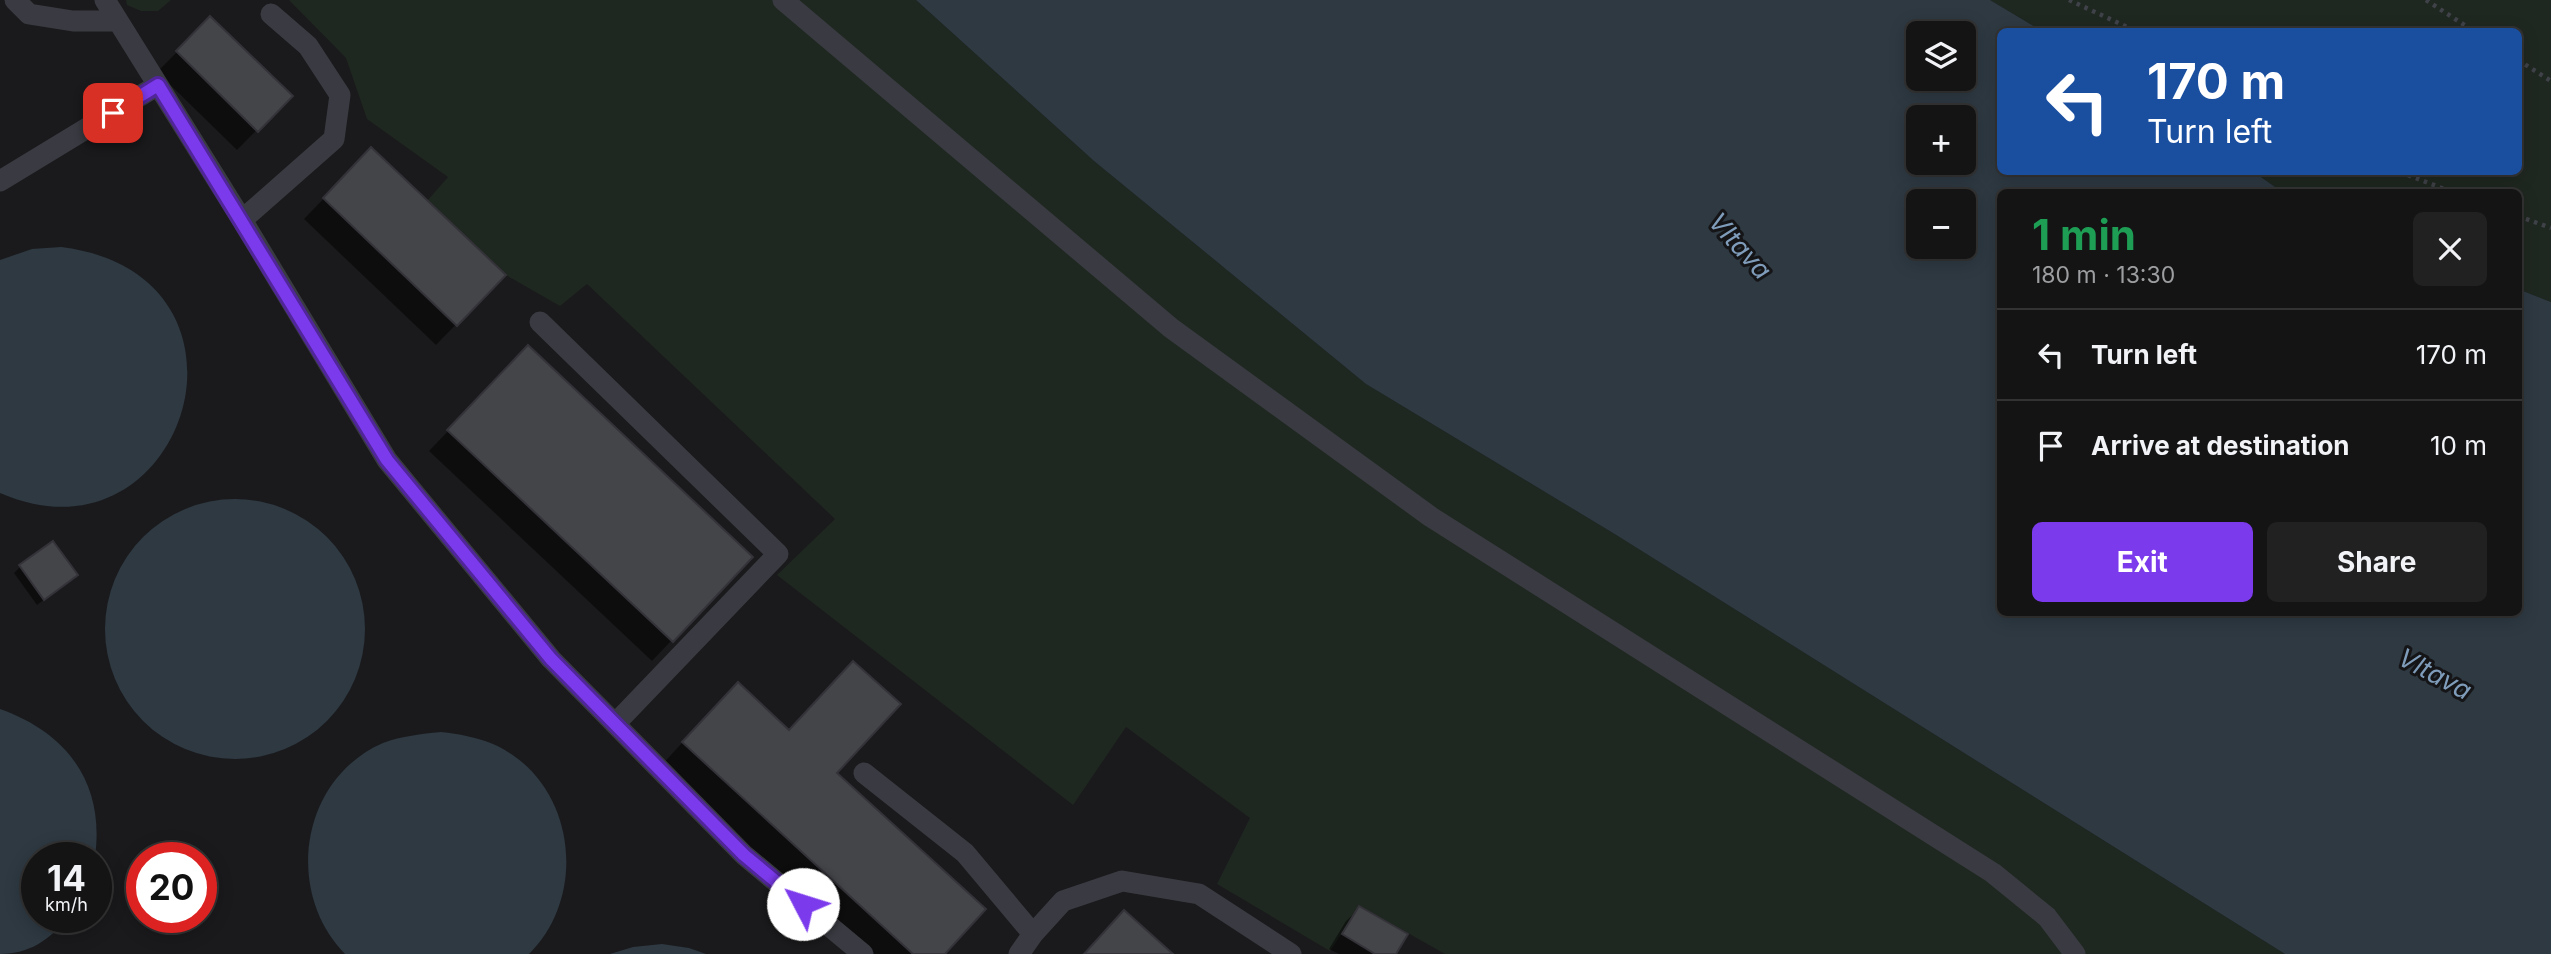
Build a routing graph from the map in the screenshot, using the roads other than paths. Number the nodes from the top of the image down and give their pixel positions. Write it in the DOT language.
graph roads {
  1 [pos="15,0"];
  2 [pos="105,0"];
  3 [pos="783,0"];
  4 [pos="271,14"];
  5 [pos="117,20"];
  6 [pos="158,85"];
  7 [pos="0,181"];
  8 [pos="242,220"];
  9 [pos="540,321"];
  10 [pos="615,724"];
  11 [pos="864,773"];
  12 [pos="1033,934"];
  13 [pos="863,954"];
  14 [pos="1020,954"];
  15 [pos="1291,954"];
  16 [pos="2075,954"];
  1 -- 5 [label="lane"];
  2 -- 5 [label="lane"];
  3 -- 16 [label="lane"];
  4 -- 8 [label="lane"];
  5 -- 6 [label="lane"];
  6 -- 7 [label="lane"];
  6 -- 8 [label="lane"];
  8 -- 10 [label="lane"];
  9 -- 10 [label="lane"];
  10 -- 13 [label="lane"];
  11 -- 12 [label="lane"];
  12 -- 14 [label="lane"];
  12 -- 15 [label="lane"];
}
